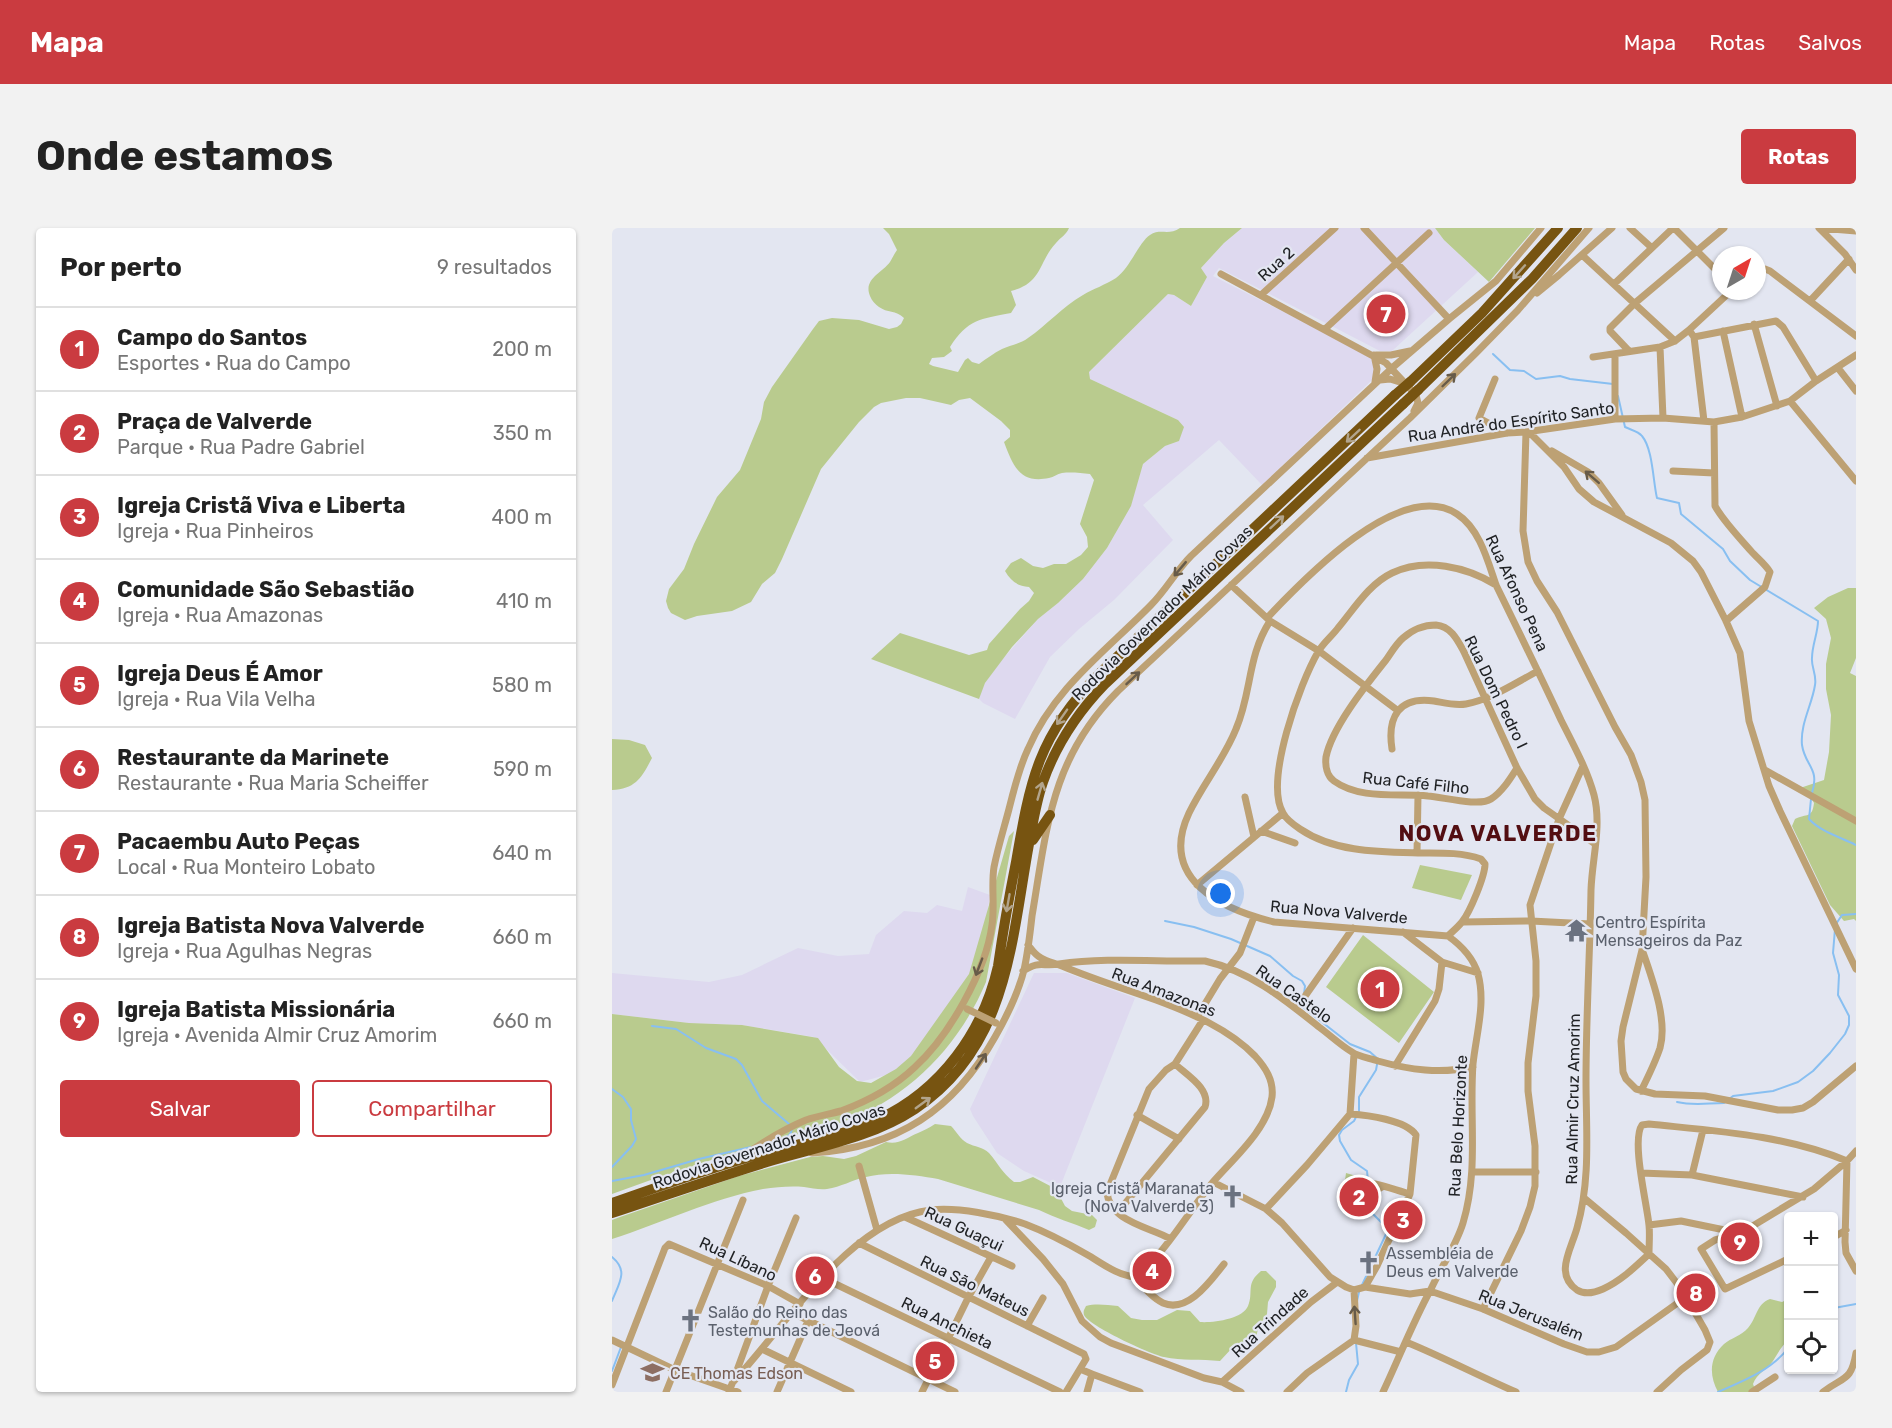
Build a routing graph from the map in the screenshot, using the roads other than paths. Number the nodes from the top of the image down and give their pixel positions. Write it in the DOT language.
graph roads {
  1 [pos="1335,228"];
  2 [pos="1364,228"];
  3 [pos="1541,228"];
  4 [pos="1558,228"];
  5 [pos="1576,228"];
  6 [pos="1589,228"];
  7 [pos="1612,228"];
  8 [pos="1630,228"];
  9 [pos="1674,228"];
  10 [pos="1724,228"];
  11 [pos="1820,228"];
  12 [pos="1856,231"];
  13 [pos="1429,233"];
  14 [pos="1652,248"];
  15 [pos="1699,251"];
  16 [pos="1582,255"];
  17 [pos="1849,259"];
  18 [pos="1396,263"];
  19 [pos="1712,265"];
  20 [pos="1766,269"];
  21 [pos="1856,270"];
  22 [pos="1221,274"];
  23 [pos="1614,284"];
  24 [pos="1261,295"];
  25 [pos="1721,300"];
  26 [pos="1810,301"];
  27 [pos="1526,302"];
  28 [pos="1635,303"];
  29 [pos="1449,319"];
  30 [pos="1754,324"];
  31 [pos="1325,329"];
  32 [pos="1689,330"];
  33 [pos="1723,331"];
  34 [pos="1856,336"];
  35 [pos="1694,337"];
  36 [pos="1675,341"];
  37 [pos="1660,347"];
  38 [pos="1412,351"];
  39 [pos="1629,351"];
  40 [pos="1615,354"];
  41 [pos="1856,354"];
  42 [pos="1374,355"];
  43 [pos="1593,357"];
  44 [pos="1392,368"];
  45 [pos="1838,368"];
  46 [pos="1495,379"];
  47 [pos="1816,381"];
  48 [pos="1375,383"];
  49 [pos="1411,385"];
  50 [pos="1856,391"];
  51 [pos="1399,400"];
  52 [pos="1790,401"];
  53 [pos="1777,406"];
  54 [pos="1663,417"];
  55 [pos="1742,417"];
  56 [pos="1410,418"];
  57 [pos="1615,419"];
  58 [pos="1704,421"];
  59 [pos="1714,422"];
  60 [pos="1527,432"];
  61 [pos="1507,433"];
  62 [pos="1367,458"];
  63 [pos="1566,463"];
  64 [pos="1673,471"];
  65 [pos="1714,473"];
  66 [pos="1856,482"];
  67 [pos="1612,501"];
  68 [pos="1604,508"];
  69 [pos="1626,519"];
  70 [pos="1231,585"];
  71 [pos="1496,585"];
  72 [pos="1268,619"];
  73 [pos="1726,621"];
  74 [pos="1318,651"];
  75 [pos="1538,671"];
  76 [pos="1365,687"];
  77 [pos="1485,700"];
  78 [pos="1398,710"];
  79 [pos="1392,749"];
  80 [pos="1583,766"];
  81 [pos="1517,768"];
  82 [pos="1765,770"];
  83 [pos="1418,795"];
  84 [pos="1245,796"];
  85 [pos="1283,813"];
  86 [pos="1050,815"];
  87 [pos="1559,819"];
  88 [pos="1856,821"];
  89 [pos="1261,831"];
  90 [pos="1254,837"];
  91 [pos="1295,843"];
  92 [pos="1595,844"];
  93 [pos="1029,848"];
  94 [pos="1417,853"];
  95 [pos="1197,885"];
  96 [pos="1254,917"];
  97 [pos="1531,921"];
  98 [pos="1463,922"];
  99 [pos="1590,924"];
  100 [pos="1353,928"];
  101 [pos="1402,932"];
  102 [pos="1448,936"];
  103 [pos="1028,945"];
  104 [pos="1642,950"];
  105 [pos="1443,962"];
  106 [pos="1057,964"];
  107 [pos="1230,967"];
  108 [pos="1856,969"];
  109 [pos="1023,971"];
  110 [pos="1478,973"];
  111 [pos="964,1007"];
  112 [pos="1296,1009"];
  113 [pos="1200,1019"];
  114 [pos="999,1025"];
  115 [pos="1354,1054"];
  116 [pos="1175,1064"];
  117 [pos="1856,1065"];
  118 [pos="1395,1066"];
  119 [pos="1473,1067"];
  120 [pos="1641,1091"];
  121 [pos="1350,1114"];
  122 [pos="1137,1115"];
  123 [pos="1703,1130"];
  124 [pos="1179,1138"];
  125 [pos="1856,1151"];
  126 [pos="795,1154"];
  127 [pos="1847,1161"];
  128 [pos="735,1162"];
  129 [pos="860,1166"];
  130 [pos="1472,1172"];
  131 [pos="1536,1172"];
  132 [pos="1641,1173"];
  133 [pos="1692,1175"];
  134 [pos="1213,1182"];
  135 [pos="1382,1187"];
  136 [pos="1410,1194"];
  137 [pos="1803,1197"];
  138 [pos="1584,1198"];
  139 [pos="743,1200"];
  140 [pos="612,1203"];
  141 [pos="1266,1209"];
  142 [pos="1118,1212"];
  143 [pos="612,1213"];
  144 [pos="905,1217"];
  145 [pos="796,1218"];
  146 [pos="1005,1219"];
  147 [pos="1649,1225"];
  148 [pos="877,1230"];
  149 [pos="1846,1230"];
  150 [pos="1741,1233"];
  151 [pos="1838,1234"];
  152 [pos="1169,1238"];
  153 [pos="859,1243"];
  154 [pos="1649,1254"];
  155 [pos="991,1257"];
  156 [pos="1784,1261"];
  157 [pos="718,1264"];
  158 [pos="1224,1264"];
  159 [pos="1012,1266"];
  160 [pos="1856,1271"];
  161 [pos="1135,1277"];
  162 [pos="822,1278"];
  163 [pos="1336,1282"];
  164 [pos="768,1286"];
  165 [pos="1365,1287"];
  166 [pos="1354,1290"];
  167 [pos="1430,1290"];
  168 [pos="968,1298"];
  169 [pos="1043,1298"];
  170 [pos="1686,1298"];
  171 [pos="800,1304"];
  172 [pos="1483,1309"];
  173 [pos="793,1313"];
  174 [pos="808,1321"];
  175 [pos="1027,1326"];
  176 [pos="949,1339"];
  177 [pos="612,1340"];
  178 [pos="1354,1340"];
  179 [pos="1406,1342"];
  180 [pos="628,1346"];
  181 [pos="762,1349"];
  182 [pos="1401,1352"];
  183 [pos="1856,1353"];
  184 [pos="789,1362"];
  185 [pos="1080,1369"];
  186 [pos="675,1370"];
  187 [pos="1092,1374"];
  188 [pos="1775,1377"];
  189 [pos="928,1379"];
  190 [pos="1222,1382"];
  191 [pos="612,1385"];
  192 [pos="733,1389"];
  193 [pos="666,1392"];
  194 [pos="777,1392"];
  195 [pos="851,1392"];
  196 [pos="922,1392"];
  197 [pos="956,1392"];
  198 [pos="1060,1392"];
  199 [pos="1066,1392"];
  200 [pos="1087,1392"];
  201 [pos="1140,1392"];
  202 [pos="1241,1392"];
  203 [pos="1287,1392"];
  204 [pos="1383,1392"];
  205 [pos="1516,1392"];
  206 [pos="1657,1392"];
  207 [pos="1752,1392"];
  208 [pos="1823,1392"];
  1 -- 24 [label="street, Rua 2"];
  2 -- 18 [label="street"];
  3 -- 29 [label="street, Rodovia Governador Mário Covas"];
  4 -- 49 [label="highway, Rodovia Governador Mário Covas, one-way"];
  5 -- 49 [label="highway, Rodovia Governador Mário Covas"];
  6 -- 27 [label="street, Rua André do Espírito Santo"];
  7 -- 16 [label="street"];
  8 -- 14 [label="street"];
  9 -- 14 [label="street"];
  9 -- 15 [label="street"];
  10 -- 15 [label="street"];
  11 -- 12 [label="street"];
  11 -- 17 [label="street"];
  13 -- 18 [label="street"];
  14 -- 23 [label="street"];
  15 -- 19 [label="street"];
  15 -- 28 [label="street"];
  16 -- 23 [label="street"];
  16 -- 27 [label="street"];
  17 -- 21 [label="street"];
  17 -- 26 [label="street"];
  18 -- 29 [label="street"];
  18 -- 31 [label="street"];
  20 -- 26 [label="street"];
  22 -- 24 [label="street"];
  23 -- 28 [label="street"];
  24 -- 31 [label="street"];
  25 -- 32 [label="street"];
  26 -- 34 [label="street"];
  56 -- 27 [label="street, Rua André do Espírito Santo, one-way"];
  28 -- 36 [label="street"];
  28 -- 39 [label="street"];
  29 -- 38 [label="street, Rodovia Governador Mário Covas"];
  30 -- 33 [label="street"];
  30 -- 47 [label="street"];
  30 -- 53 [label="street"];
  31 -- 42 [label="street"];
  32 -- 35 [label="street"];
  32 -- 36 [label="street"];
  33 -- 35 [label="street"];
  33 -- 55 [label="street"];
  35 -- 58 [label="street"];
  36 -- 37 [label="street"];
  37 -- 39 [label="street"];
  37 -- 54 [label="street"];
  38 -- 42 [label="street"];
  38 -- 44 [label="street, Rodovia Governador Mário Covas"];
  39 -- 40 [label="street"];
  40 -- 43 [label="street"];
  40 -- 57 [label="street"];
  41 -- 45 [label="street, Rua André do Espírito Santo"];
  42 -- 44 [label="street"];
  42 -- 48 [label="street"];
  44 -- 48 [label="street, Rodovia Governador Mário Covas"];
  44 -- 49 [label="street"];
  45 -- 47 [label="street, Rua André do Espírito Santo"];
  45 -- 50 [label="street"];
  46 -- 61 [label="street"];
  47 -- 52 [label="street, Rua André do Espírito Santo"];
  48 -- 49 [label="street"];
  48 -- 111 [label="street, Rodovia Governador Mário Covas, one-way"];
  49 -- 51 [label="highway, Rodovia Governador Mário Covas, bridge"];
  49 -- 56 [label="street"];
  93 -- 51 [label="highway, Rodovia Governador Mário Covas, one-way"];
  51 -- 128 [label="highway, Rodovia Governador Mário Covas, one-way"];
  52 -- 53 [label="street, Rua André do Espírito Santo"];
  52 -- 66 [label="street"];
  53 -- 55 [label="street, Rua André do Espírito Santo"];
  54 -- 57 [label="street, Rua André do Espírito Santo"];
  54 -- 58 [label="street, Rua André do Espírito Santo"];
  55 -- 59 [label="street, Rua André do Espírito Santo"];
  56 -- 62 [label="street, Rua André do Espírito Santo"];
  57 -- 60 [label="street, Rua André do Espírito Santo"];
  58 -- 59 [label="street, Rua André do Espírito Santo"];
  59 -- 65 [label="street"];
  60 -- 61 [label="street, Rua André do Espírito Santo"];
  60 -- 63 [label="street"];
  60 -- 104 [label="street"];
  61 -- 62 [label="street, Rua André do Espírito Santo"];
  62 -- 70 [label="street, Rua André do Espírito Santo"];
  67 -- 63 [label="street, one-way"];
  63 -- 68 [label="street"];
  64 -- 65 [label="street"];
  65 -- 73 [label="street"];
  67 -- 68 [label="street"];
  67 -- 69 [label="street"];
  68 -- 69 [label="street"];
  69 -- 73 [label="street"];
  70 -- 72 [label="street"];
  86 -- 70 [label="street, Rua André do Espírito Santo, one-way"];
  71 -- 72 [label="street, Rua Afonso Pena"];
  71 -- 74 [label="street"];
  71 -- 75 [label="street, Rua Afonso Pena"];
  72 -- 74 [label="street"];
  72 -- 95 [label="street, Rua Nova Valverde"];
  73 -- 82 [label="street"];
  74 -- 76 [label="street"];
  74 -- 85 [label="street"];
  75 -- 77 [label="street"];
  75 -- 80 [label="street, Rua Afonso Pena"];
  76 -- 77 [label="street, Rua Dom Pedro I"];
  76 -- 78 [label="street"];
  76 -- 83 [label="street, Rua Café Filho"];
  77 -- 78 [label="street"];
  77 -- 81 [label="street, Rua Dom Pedro I"];
  78 -- 79 [label="street"];
  80 -- 87 [label="street"];
  80 -- 92 [label="street, Rua Afonso Pena"];
  81 -- 83 [label="street, Rua Café Filho"];
  81 -- 87 [label="street, Rua Dom Pedro I"];
  82 -- 88 [label="street"];
  82 -- 108 [label="street"];
  83 -- 94 [label="street"];
  84 -- 90 [label="street"];
  85 -- 89 [label="street"];
  85 -- 94 [label="street"];
  86 -- 93 [label="highway"];
  86 -- 103 [label="street, Rua André do Espírito Santo"];
  87 -- 92 [label="street, Rua Dom Pedro I"];
  87 -- 97 [label="street"];
  89 -- 90 [label="street"];
  89 -- 91 [label="street"];
  90 -- 95 [label="street"];
  92 -- 99 [label="street, Rua Almir Cruz Amorim"];
  126 -- 93 [label="highway, Rodovia Governador Mário Covas, one-way"];
  94 -- 98 [label="street"];
  95 -- 96 [label="street, Rua Nova Valverde"];
  96 -- 100 [label="street, Rua Nova Valverde"];
  96 -- 107 [label="street"];
  97 -- 98 [label="street"];
  97 -- 99 [label="street"];
  97 -- 131 [label="street"];
  98 -- 102 [label="street"];
  99 -- 138 [label="street, Rua Almir Cruz Amorim"];
  100 -- 101 [label="street, Rua Nova Valverde"];
  100 -- 112 [label="street"];
  101 -- 102 [label="street, Rua Nova Valverde"];
  101 -- 105 [label="street"];
  102 -- 110 [label="street, Rua Belo Horizonte"];
  103 -- 106 [label="street, Rua Amazonas"];
  103 -- 109 [label="street, Rua André do Espírito Santo"];
  104 -- 120 [label="street"];
  104 -- 120 [label="street"];
  105 -- 110 [label="street"];
  105 -- 118 [label="street"];
  106 -- 107 [label="street, Rua Castelo"];
  106 -- 109 [label="street"];
  106 -- 113 [label="street, Rua Amazonas"];
  107 -- 112 [label="street, Rua Castelo"];
  107 -- 113 [label="street"];
  109 -- 114 [label="street, Rua André do Espírito Santo"];
  110 -- 119 [label="street, Rua Belo Horizonte"];
  111 -- 114 [label="street, bridge"];
  111 -- 128 [label="street, Rodovia Governador Mário Covas"];
  112 -- 115 [label="street, Rua Castelo"];
  113 -- 116 [label="street"];
  113 -- 134 [label="street, Rua Amazonas"];
  126 -- 114 [label="street, Rua André do Espírito Santo, one-way"];
  115 -- 118 [label="street, Rua Castelo"];
  115 -- 121 [label="street"];
  116 -- 122 [label="street"];
  116 -- 124 [label="street"];
  117 -- 120 [label="street"];
  118 -- 119 [label="street, Rua Castelo"];
  119 -- 130 [label="street, Rua Belo Horizonte"];
  121 -- 136 [label="street"];
  121 -- 141 [label="street"];
  122 -- 124 [label="street"];
  122 -- 142 [label="street"];
  123 -- 127 [label="street"];
  123 -- 132 [label="street"];
  123 -- 133 [label="street"];
  124 -- 142 [label="street"];
  125 -- 127 [label="street"];
  126 -- 143 [label="highway, Rodovia Governador Mário Covas"];
  127 -- 137 [label="street"];
  127 -- 149 [label="street"];
  128 -- 140 [label="highway, Rodovia Governador Mário Covas"];
  129 -- 148 [label="street"];
  130 -- 131 [label="street"];
  130 -- 167 [label="street, Rua Belo Horizonte"];
  131 -- 172 [label="street"];
  132 -- 133 [label="street"];
  132 -- 147 [label="street"];
  133 -- 137 [label="street"];
  134 -- 141 [label="street"];
  134 -- 152 [label="street, Rua Amazonas"];
  135 -- 136 [label="street"];
  136 -- 165 [label="street"];
  137 -- 150 [label="street"];
  138 -- 154 [label="street"];
  138 -- 154 [label="street, Rua Almir Cruz Amorim"];
  139 -- 157 [label="street"];
  141 -- 163 [label="street"];
  142 -- 152 [label="street"];
  144 -- 146 [label="street"];
  144 -- 148 [label="street"];
  144 -- 155 [label="street, Rua Guaçui"];
  145 -- 164 [label="street"];
  146 -- 161 [label="street"];
  146 -- 190 [label="street"];
  147 -- 150 [label="street"];
  147 -- 154 [label="street"];
  148 -- 153 [label="street"];
  149 -- 151 [label="street"];
  149 -- 160 [label="street"];
  150 -- 156 [label="street"];
  152 -- 161 [label="street, Rua Amazonas"];
  153 -- 162 [label="street"];
  153 -- 168 [label="street, Rua São Mateus"];
  154 -- 170 [label="street"];
  155 -- 159 [label="street, Rua Guaçui"];
  155 -- 168 [label="street"];
  157 -- 164 [label="street, Rua Líbano"];
  157 -- 180 [label="street, Rua Líbano"];
  157 -- 186 [label="street"];
  158 -- 161 [label="street"];
  162 -- 171 [label="street"];
  162 -- 176 [label="street, Rua Anchieta"];
  163 -- 166 [label="street"];
  163 -- 190 [label="street, Rua Trindade"];
  164 -- 171 [label="street, Rua Líbano"];
  164 -- 192 [label="street"];
  165 -- 166 [label="street, Rua Jerusalém"];
  165 -- 167 [label="street, Rua Jerusalém"];
  178 -- 166 [label="street, one-way"];
  167 -- 172 [label="street, Rua Jerusalém"];
  167 -- 179 [label="street, Rua Belo Horizonte"];
  168 -- 175 [label="street, Rua São Mateus"];
  168 -- 176 [label="street"];
  169 -- 175 [label="street"];
  170 -- 172 [label="street, Rua Jerusalém"];
  170 -- 206 [label="street"];
  171 -- 173 [label="street"];
  173 -- 174 [label="street"];
  173 -- 181 [label="street"];
  174 -- 184 [label="street"];
  174 -- 189 [label="street"];
  175 -- 185 [label="street, Rua São Mateus"];
  176 -- 189 [label="street"];
  176 -- 198 [label="street, Rua Anchieta"];
  177 -- 180 [label="street"];
  178 -- 182 [label="street"];
  178 -- 203 [label="street"];
  179 -- 182 [label="street, Rua Belo Horizonte"];
  179 -- 205 [label="street"];
  180 -- 186 [label="street"];
  180 -- 191 [label="street"];
  181 -- 184 [label="street"];
  181 -- 192 [label="street"];
  182 -- 204 [label="street, Rua Belo Horizonte"];
  183 -- 208 [label="street"];
  184 -- 194 [label="street"];
  184 -- 195 [label="street"];
  185 -- 187 [label="street"];
  185 -- 199 [label="street"];
  186 -- 192 [label="street"];
  186 -- 193 [label="street"];
  187 -- 200 [label="street"];
  187 -- 201 [label="street"];
  188 -- 207 [label="street"];
  189 -- 196 [label="street"];
  189 -- 197 [label="street"];
  190 -- 202 [label="street"];
}
